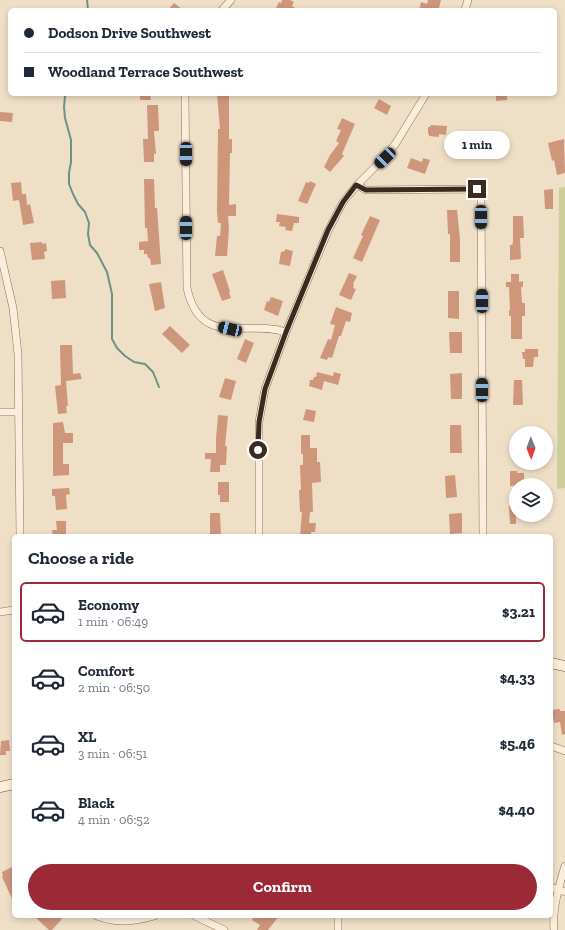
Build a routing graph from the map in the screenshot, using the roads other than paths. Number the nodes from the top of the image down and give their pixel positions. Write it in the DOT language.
graph roads {
  1 [pos="231,0"];
  2 [pos="224,8"];
  3 [pos="186,96"];
  4 [pos="425,96"];
  5 [pos="356,185"];
  6 [pos="0,250"];
  7 [pos="286,332"];
  8 [pos="0,412"];
  9 [pos="20,412"];
  10 [pos="20,534"];
  11 [pos="259,534"];
  12 [pos="483,534"];
  13 [pos="12,610"];
  14 [pos="0,612"];
  15 [pos="553,747"];
  16 [pos="565,751"];
  17 [pos="12,785"];
  18 [pos="0,788"];
  19 [pos="565,866"];
  20 [pos="562,891"];
  21 [pos="105,918"];
  22 [pos="146,918"];
  23 [pos="199,918"];
  24 [pos="338,918"];
  25 [pos="224,930"];
  26 [pos="338,930"];
  27 [pos="554,930"];
  1 -- 2 [label="street"];
  3 -- 7 [label="street"];
  4 -- 5 [label="street"];
  5 -- 7 [label="street"];
  5 -- 12 [label="street"];
  6 -- 9 [label="street"];
  7 -- 11 [label="street"];
  8 -- 9 [label="street"];
  9 -- 10 [label="street"];
  13 -- 14 [label="street"];
  15 -- 16 [label="street"];
  17 -- 18 [label="main road"];
  19 -- 20 [label="street"];
  20 -- 27 [label="street"];
  21 -- 22 [label="street"];
  23 -- 25 [label="street"];
  24 -- 26 [label="street"];
}
